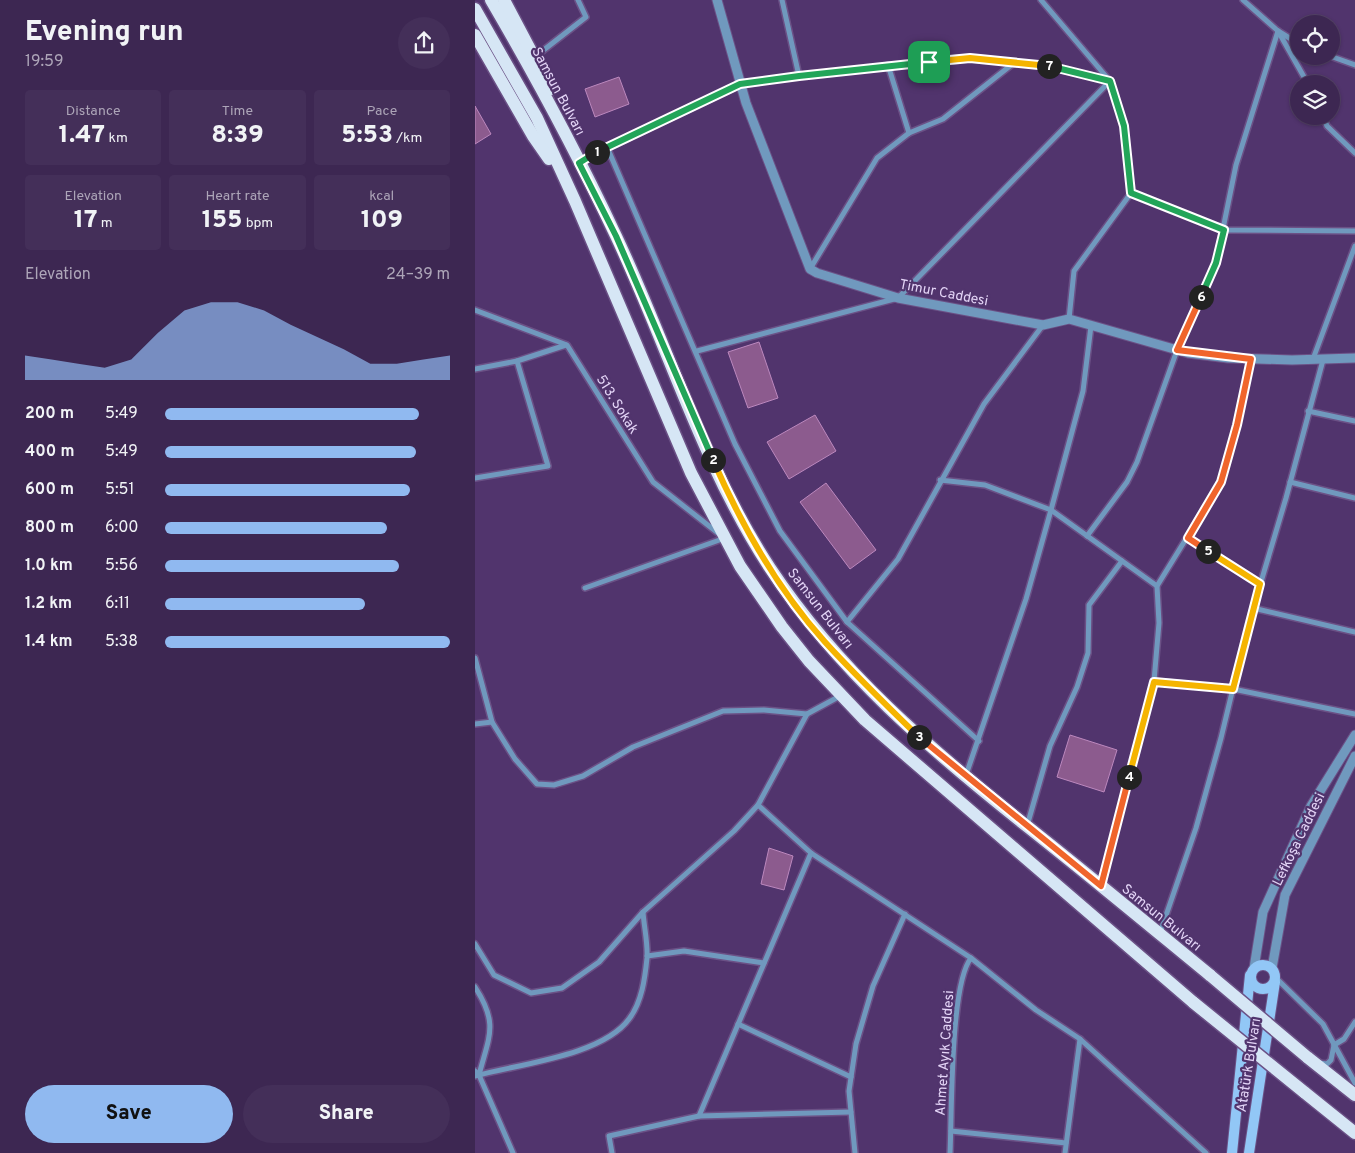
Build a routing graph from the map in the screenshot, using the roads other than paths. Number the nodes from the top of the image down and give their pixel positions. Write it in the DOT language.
graph roads {
  1 [pos="491,0"];
  2 [pos="504,0"];
  3 [pos="578,0"];
  4 [pos="717,0"];
  5 [pos="782,0"];
  6 [pos="1041,0"];
  7 [pos="1243,0"];
  8 [pos="475,9"];
  9 [pos="1278,31"];
  10 [pos="475,35"];
  11 [pos="1290,38"];
  12 [pos="536,56"];
  13 [pos="1340,60"];
  14 [pos="1015,61"];
  15 [pos="888,65"];
  16 [pos="1355,65"];
  17 [pos="1303,75"];
  18 [pos="799,76"];
  19 [pos="1110,81"];
  20 [pos="740,84"];
  21 [pos="1327,125"];
  22 [pos="909,133"];
  23 [pos="607,147"];
  24 [pos="573,150"];
  25 [pos="1355,153"];
  26 [pos="579,163"];
  27 [pos="569,187"];
  28 [pos="1131,193"];
  29 [pos="1224,230"];
  30 [pos="1355,231"];
  31 [pos="1355,246"];
  32 [pos="810,269"];
  33 [pos="898,298"];
  34 [pos="475,310"];
  35 [pos="1069,319"];
  36 [pos="1043,325"];
  37 [pos="1091,326"];
  38 [pos="567,345"];
  39 [pos="1177,350"];
  40 [pos="697,351"];
  41 [pos="1355,358"];
  42 [pos="1251,359"];
  43 [pos="1313,359"];
  44 [pos="1323,360"];
  45 [pos="517,361"];
  46 [pos="475,369"];
  47 [pos="1308,411"];
  48 [pos="1355,421"];
  49 [pos="475,478"];
  50 [pos="940,480"];
  51 [pos="1290,482"];
  52 [pos="1355,498"];
  53 [pos="1051,510"];
  54 [pos="1087,536"];
  55 [pos="725,538"];
  56 [pos="1188,538"];
  57 [pos="1122,561"];
  58 [pos="1260,584"];
  59 [pos="1157,586"];
  60 [pos="585,588"];
  61 [pos="1253,608"];
  62 [pos="847,622"];
  63 [pos="1355,632"];
  64 [pos="475,658"];
  65 [pos="1154,682"];
  66 [pos="1233,689"];
  67 [pos="840,696"];
  68 [pos="807,714"];
  69 [pos="1355,714"];
  70 [pos="493,722"];
  71 [pos="475,724"];
  72 [pos="1355,735"];
  73 [pos="979,741"];
  74 [pos="1355,756"];
  75 [pos="965,777"];
  76 [pos="758,805"];
  77 [pos="1027,826"];
  78 [pos="811,853"];
  79 [pos="1101,886"];
  80 [pos="643,912"];
  81 [pos="905,914"];
  82 [pos="1160,934"];
  83 [pos="475,944"];
  84 [pos="647,956"];
  85 [pos="971,958"];
  86 [pos="764,963"];
  87 [pos="1252,971"];
  88 [pos="1274,975"];
  89 [pos="475,987"];
  90 [pos="1355,1022"];
  91 [pos="738,1024"];
  92 [pos="1080,1039"];
  93 [pos="1334,1045"];
  94 [pos="1311,1060"];
  95 [pos="476,1074"];
  96 [pos="851,1077"];
  97 [pos="1355,1083"];
  98 [pos="1355,1095"];
  99 [pos="851,1112"];
  100 [pos="699,1116"];
  101 [pos="951,1131"];
  102 [pos="1355,1133"];
  103 [pos="1065,1143"];
  104 [pos="513,1153"];
  105 [pos="612,1153"];
  106 [pos="855,1153"];
  107 [pos="950,1153"];
  108 [pos="1065,1153"];
  109 [pos="1206,1153"];
  110 [pos="1232,1153"];
  111 [pos="1249,1153"];
  1 -- 24 [label="main road, Samsun Bulvarı"];
  2 -- 12 [label="main road"];
  3 -- 12 [label="street"];
  4 -- 20 [label="street"];
  5 -- 18 [label="street"];
  6 -- 19 [label="street"];
  7 -- 9 [label="street"];
  8 -- 27 [label="main road"];
  9 -- 11 [label="street"];
  9 -- 17 [label="street"];
  9 -- 29 [label="street"];
  10 -- 27 [label="main road"];
  12 -- 24 [label="main road"];
  13 -- 16 [label="street"];
  14 -- 15 [label="street"];
  14 -- 19 [label="street"];
  14 -- 22 [label="street"];
  15 -- 18 [label="street"];
  15 -- 22 [label="street"];
  18 -- 20 [label="street"];
  19 -- 28 [label="street"];
  19 -- 33 [label="street"];
  20 -- 23 [label="street"];
  20 -- 32 [label="street"];
  21 -- 25 [label="street"];
  22 -- 32 [label="street"];
  23 -- 26 [label="street"];
  23 -- 40 [label="street"];
  24 -- 26 [label="main road, Samsun Bulvarı"];
  26 -- 75 [label="main road, Samsun Bulvarı"];
  27 -- 55 [label="main road"];
  28 -- 29 [label="street"];
  28 -- 35 [label="street"];
  29 -- 30 [label="street"];
  29 -- 39 [label="street"];
  31 -- 43 [label="street"];
  32 -- 33 [label="street, Timur Caddesi"];
  33 -- 36 [label="street, Timur Caddesi"];
  33 -- 40 [label="street"];
  34 -- 38 [label="street"];
  35 -- 36 [label="street, Timur Caddesi"];
  35 -- 37 [label="street"];
  36 -- 50 [label="street"];
  37 -- 39 [label="street"];
  37 -- 53 [label="street"];
  38 -- 45 [label="street"];
  38 -- 55 [label="street, 513. Sokak"];
  39 -- 42 [label="street"];
  39 -- 54 [label="street"];
  40 -- 62 [label="street"];
  41 -- 44 [label="street"];
  42 -- 43 [label="street"];
  42 -- 56 [label="street"];
  43 -- 44 [label="street"];
  44 -- 47 [label="street"];
  45 -- 46 [label="street"];
  45 -- 49 [label="street"];
  47 -- 48 [label="street"];
  47 -- 51 [label="street"];
  50 -- 53 [label="street"];
  50 -- 62 [label="street"];
  51 -- 52 [label="street"];
  51 -- 58 [label="street"];
  53 -- 54 [label="street"];
  53 -- 73 [label="street"];
  54 -- 57 [label="street"];
  55 -- 60 [label="street"];
  55 -- 67 [label="main road"];
  56 -- 58 [label="street"];
  56 -- 59 [label="street"];
  57 -- 59 [label="street"];
  57 -- 77 [label="street"];
  58 -- 61 [label="street"];
  59 -- 65 [label="street"];
  61 -- 63 [label="street"];
  61 -- 66 [label="street"];
  62 -- 73 [label="street"];
  64 -- 70 [label="street"];
  65 -- 66 [label="street"];
  65 -- 79 [label="street"];
  66 -- 69 [label="street"];
  66 -- 82 [label="street"];
  67 -- 68 [label="street"];
  67 -- 102 [label="main road, bridge"];
  68 -- 70 [label="street"];
  68 -- 76 [label="street"];
  70 -- 71 [label="street"];
  72 -- 87 [label="street"];
  73 -- 75 [label="street"];
  74 -- 88 [label="street, Lefkoşa Caddesi"];
  75 -- 77 [label="main road, Samsun Bulvarı"];
  76 -- 78 [label="street"];
  76 -- 80 [label="street"];
  77 -- 79 [label="main road, Samsun Bulvarı"];
  78 -- 81 [label="street"];
  78 -- 86 [label="street"];
  79 -- 82 [label="main road, Samsun Bulvarı"];
  80 -- 83 [label="street"];
  80 -- 84 [label="street"];
  81 -- 85 [label="street"];
  81 -- 96 [label="street"];
  82 -- 94 [label="main road, Samsun Bulvarı, bridge"];
  84 -- 86 [label="street"];
  84 -- 95 [label="street"];
  85 -- 92 [label="street"];
  85 -- 101 [label="street, Ahmet Ayık Caddesi"];
  86 -- 91 [label="street"];
  87 -- 88 [label="main road"];
  87 -- 88 [label="main road"];
  87 -- 110 [label="main road"];
  88 -- 93 [label="street"];
  88 -- 111 [label="main road, Atatürk Bulvarı"];
  89 -- 95 [label="street"];
  90 -- 93 [label="street"];
  91 -- 96 [label="street"];
  91 -- 100 [label="street"];
  92 -- 103 [label="street"];
  92 -- 109 [label="street"];
  93 -- 94 [label="street"];
  93 -- 97 [label="street"];
  94 -- 98 [label="main road, Samsun Bulvarı"];
  95 -- 104 [label="street"];
  96 -- 99 [label="street"];
  99 -- 100 [label="street"];
  99 -- 106 [label="street"];
  100 -- 105 [label="street"];
  101 -- 103 [label="street"];
  101 -- 107 [label="street, Ahmet Ayık Caddesi"];
  103 -- 108 [label="street"];
}
